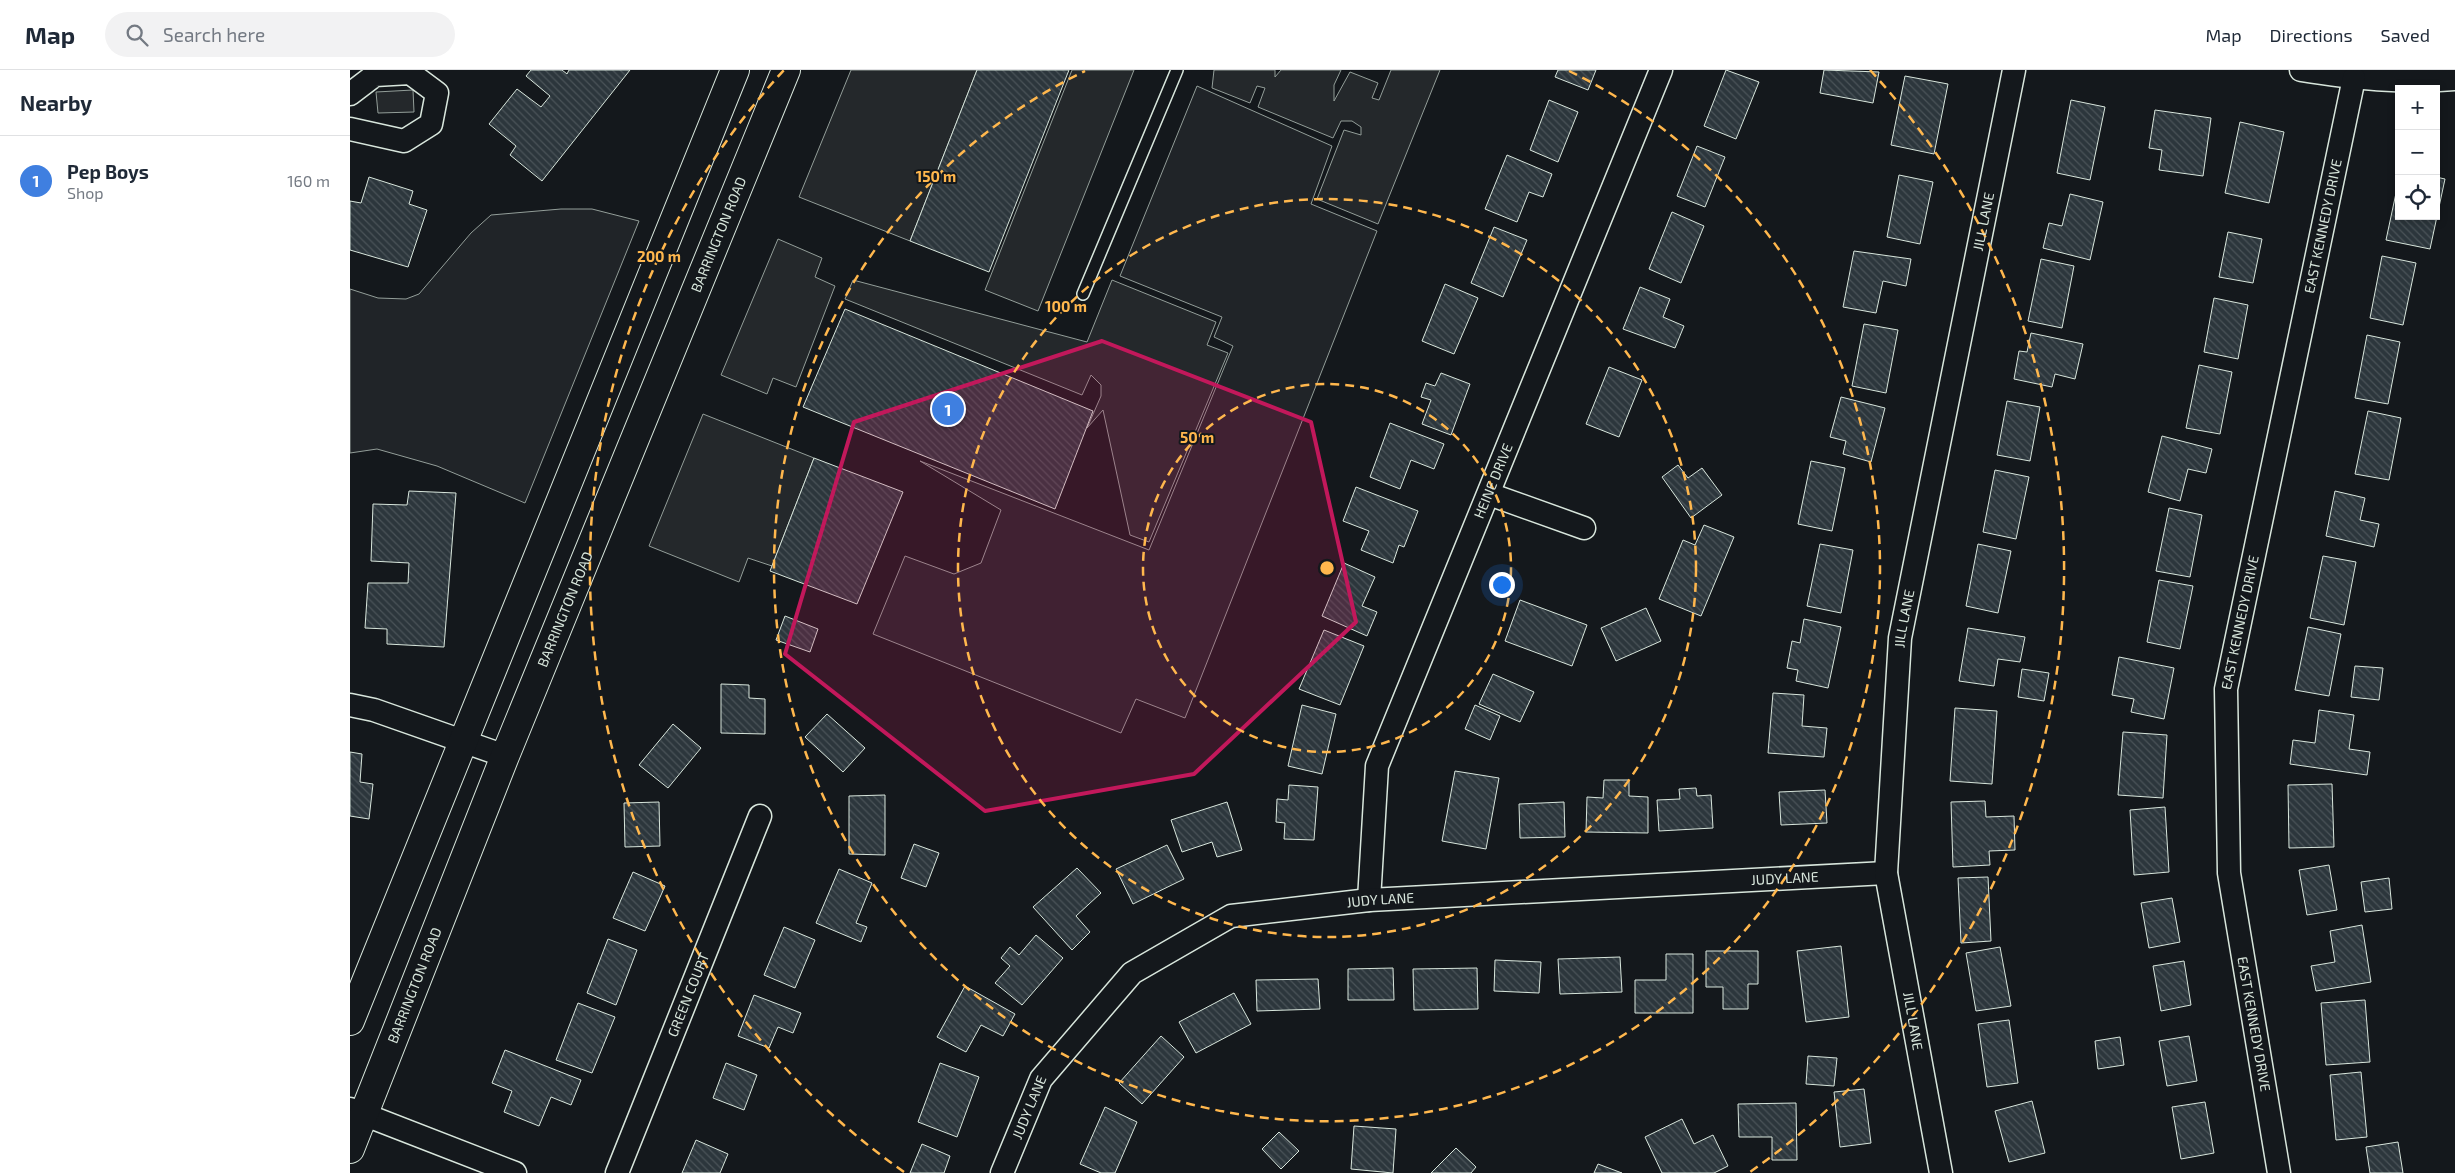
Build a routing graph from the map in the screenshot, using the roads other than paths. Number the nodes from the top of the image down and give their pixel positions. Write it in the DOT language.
graph roads {
  1 [pos="735,70"];
  2 [pos="786,70"];
  3 [pos="1176,70"];
  4 [pos="1661,70"];
  5 [pos="2014,70"];
  6 [pos="2301,70"];
  7 [pos="2354,78"];
  8 [pos="2455,79"];
  9 [pos="350,94"];
  10 [pos="350,129"];
  11 [pos="1083,294"];
  12 [pos="1490,494"];
  13 [pos="1584,528"];
  14 [pos="350,705"];
  15 [pos="465,741"];
  16 [pos="505,756"];
  17 [pos="760,816"];
  18 [pos="1886,873"];
  19 [pos="1369,900"];
  20 [pos="350,1021"];
  21 [pos="357,1112"];
  22 [pos="350,1149"];
  23 [pos="515,1173"];
  24 [pos="617,1173"];
  25 [pos="1002,1173"];
  26 [pos="1941,1173"];
  27 [pos="2279,1173"];
  1 -- 15 [label="main road"];
  2 -- 16 [label="main road, BARRINGTON ROAD"];
  3 -- 11 [label="lane"];
  4 -- 12 [label="street, HEINE DRIVE"];
  5 -- 18 [label="street, JILL LANE"];
  6 -- 7 [label="street"];
  7 -- 8 [label="street"];
  7 -- 27 [label="street, EAST KENNEDY DRIVE"];
  9 -- 10 [label="street"];
  12 -- 13 [label="street"];
  12 -- 19 [label="street, HEINE DRIVE"];
  14 -- 15 [label="street"];
  15 -- 16 [label="street"];
  15 -- 20 [label="main road"];
  16 -- 21 [label="main road, BARRINGTON ROAD"];
  17 -- 24 [label="street, GREEN COURT"];
  18 -- 19 [label="street, JUDY LANE"];
  18 -- 26 [label="street, JILL LANE"];
  19 -- 25 [label="street, JUDY LANE"];
  21 -- 22 [label="main road, BARRINGTON ROAD"];
  21 -- 23 [label="street"];
}
